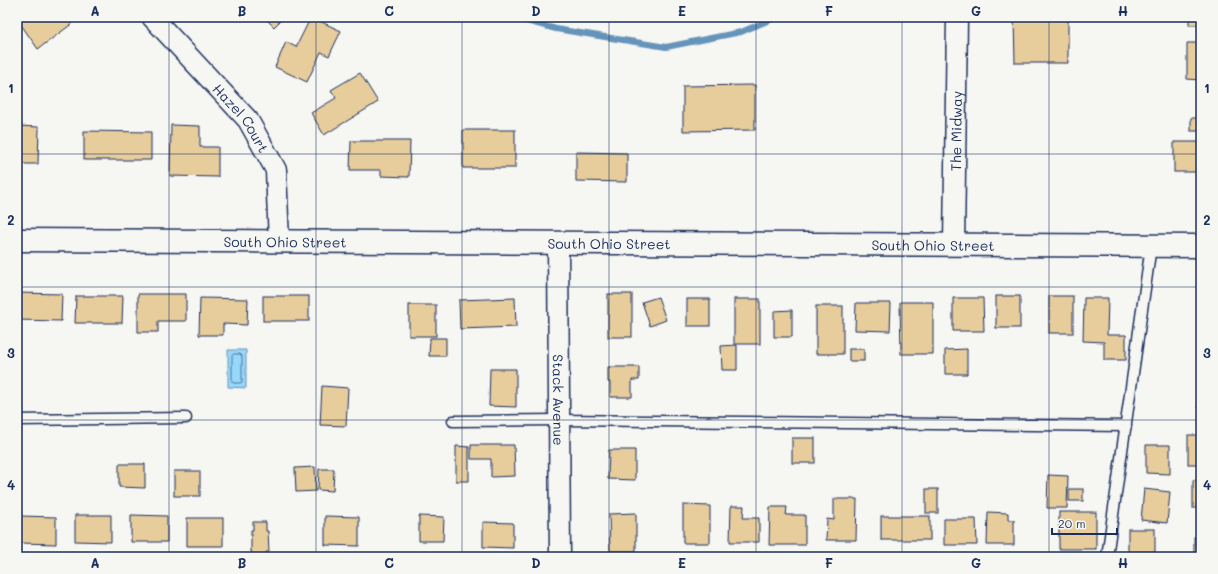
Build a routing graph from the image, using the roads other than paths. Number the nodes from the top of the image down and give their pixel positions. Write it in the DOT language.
graph roads {
  1 [pos="152,17"];
  2 [pos="957,17"];
  3 [pos="17,240"];
  4 [pos="279,242"];
  5 [pos="558,243"];
  6 [pos="954,245"];
  7 [pos="1151,246"];
  8 [pos="1201,246"];
  9 [pos="186,418"];
  10 [pos="17,420"];
  11 [pos="559,420"];
  12 [pos="453,422"];
  13 [pos="1126,426"];
  14 [pos="560,557"];
  15 [pos="1107,557"];
  1 -- 4 [label="street, Hazel Court"];
  2 -- 6 [label="street, The Midway"];
  3 -- 4 [label="main road, South Ohio Street"];
  4 -- 5 [label="main road, South Ohio Street"];
  5 -- 6 [label="main road, South Ohio Street"];
  5 -- 11 [label="street, Stack Avenue"];
  6 -- 7 [label="main road, South Ohio Street"];
  7 -- 8 [label="main road, South Ohio Street"];
  7 -- 13 [label="lane"];
  9 -- 10 [label="lane"];
  11 -- 12 [label="lane"];
  11 -- 13 [label="lane"];
  11 -- 14 [label="street, Stack Avenue"];
  13 -- 15 [label="lane"];
}
